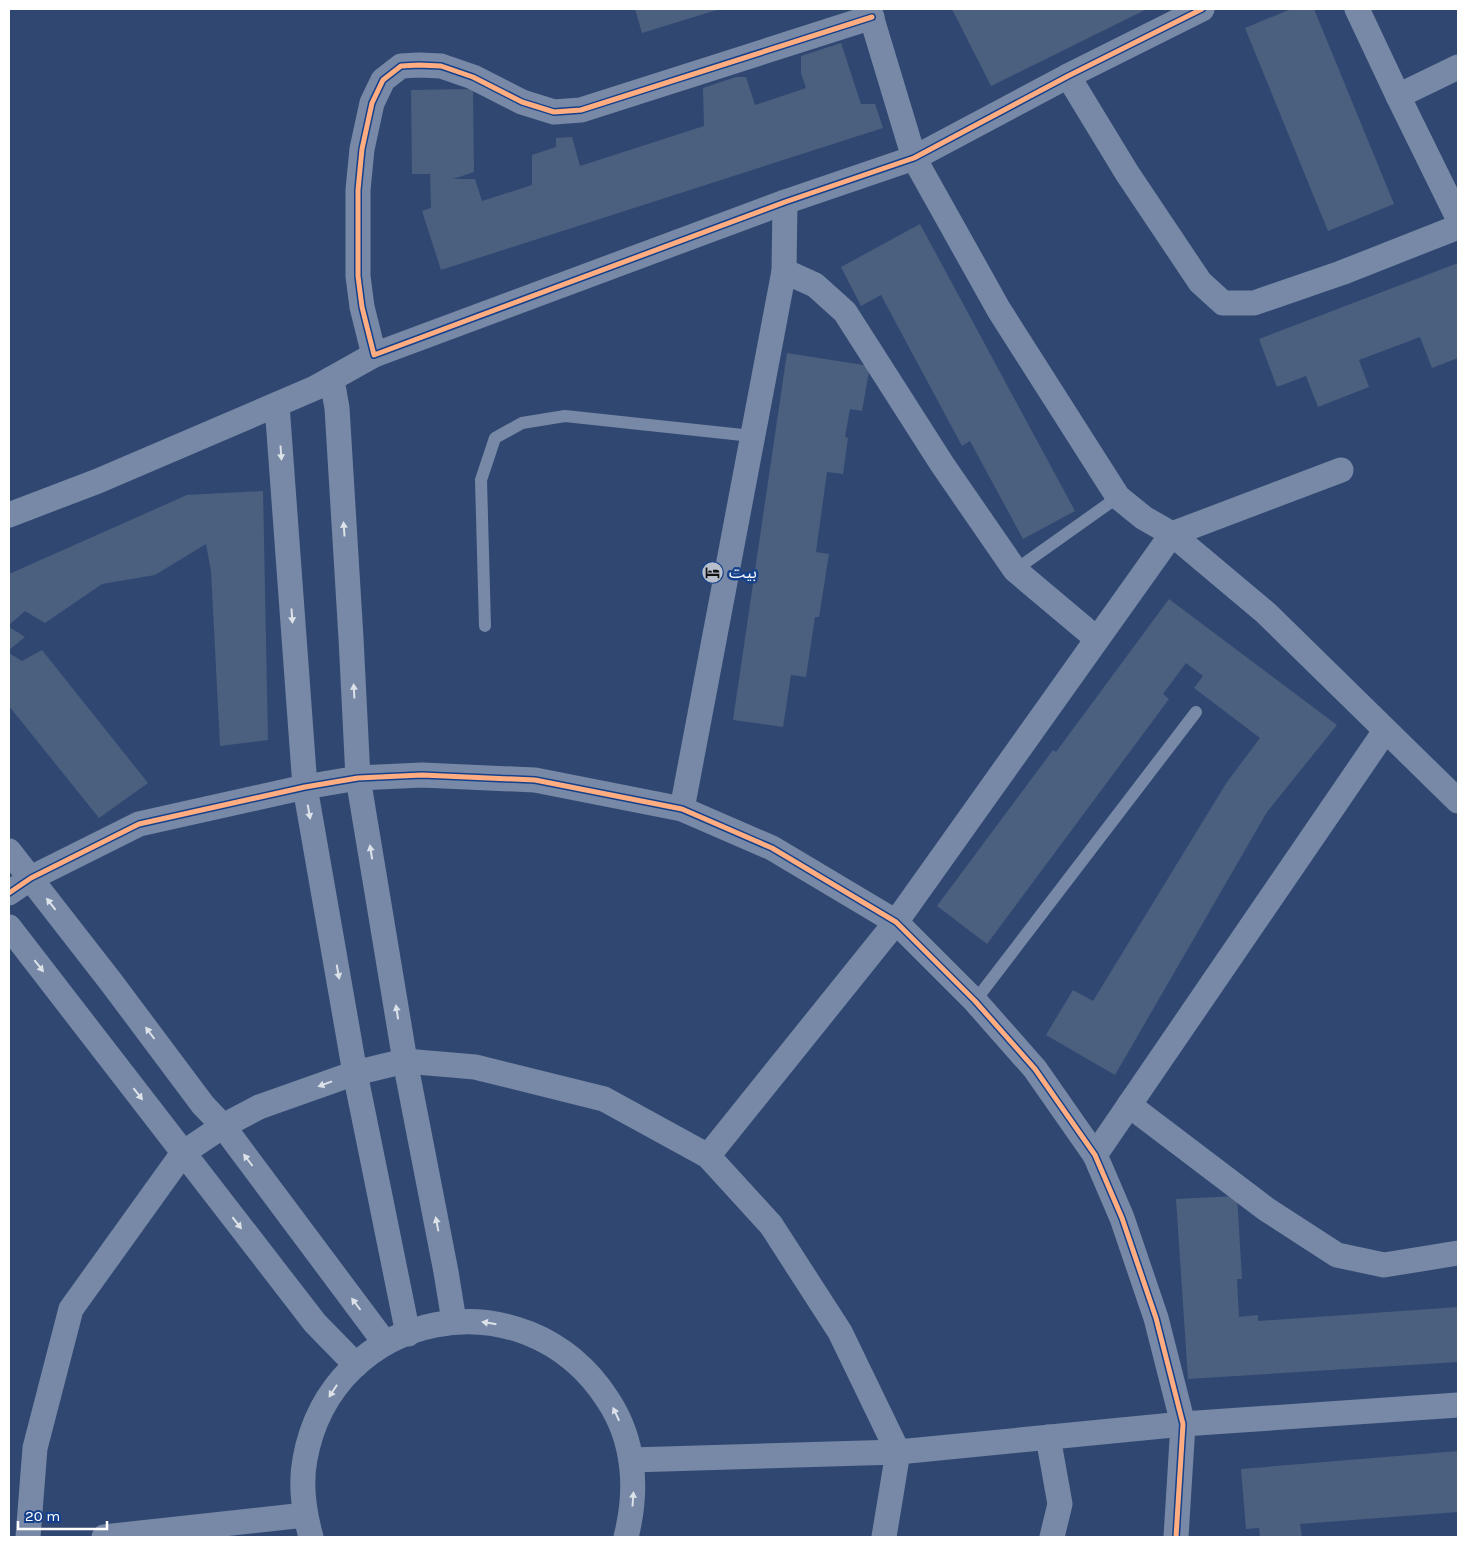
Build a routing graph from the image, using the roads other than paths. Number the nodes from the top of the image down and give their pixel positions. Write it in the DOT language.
graph roads {
  1 [pos="1202,9"];
  2 [pos="1358,9"];
  3 [pos="871,13"];
  4 [pos="1458,67"];
  5 [pos="1068,76"];
  6 [pos="1398,96"];
  7 [pos="914,158"];
  8 [pos="785,202"];
  9 [pos="1458,218"];
  10 [pos="1458,227"];
  11 [pos="784,271"];
  12 [pos="374,355"];
  13 [pos="332,380"];
  14 [pos="277,405"];
  15 [pos="752,436"];
  16 [pos="1341,470"];
  17 [pos="1118,497"];
  18 [pos="9,515"];
  19 [pos="1172,534"];
  20 [pos="1015,570"];
  21 [pos="486,626"];
  22 [pos="1097,639"];
  23 [pos="1196,712"];
  24 [pos="1385,731"];
  25 [pos="358,778"];
  26 [pos="305,788"];
  27 [pos="1458,801"];
  28 [pos="682,809"];
  29 [pos="9,851"];
  30 [pos="31,878"];
  31 [pos="9,893"];
  32 [pos="896,922"];
  33 [pos="9,927"];
  34 [pos="975,1001"];
  35 [pos="406,1061"];
  36 [pos="355,1073"];
  37 [pos="1129,1105"];
  38 [pos="223,1126"];
  39 [pos="183,1152"];
  40 [pos="1096,1155"];
  41 [pos="708,1156"];
  42 [pos="1458,1253"];
  43 [pos="454,1321"];
  44 [pos="408,1334"];
  45 [pos="385,1343"];
  46 [pos="356,1365"];
  47 [pos="1458,1405"];
  48 [pos="1183,1424"];
  49 [pos="1048,1437"];
  50 [pos="898,1452"];
  51 [pos="631,1460"];
  52 [pos="308,1526"];
  53 [pos="28,1537"];
  54 [pos="104,1537"];
  55 [pos="626,1537"];
  56 [pos="884,1537"];
  57 [pos="1052,1537"];
  58 [pos="1176,1537"];
  1 -- 5 [label="street"];
  2 -- 6 [label="street"];
  3 -- 7 [label="street"];
  3 -- 12 [label="street"];
  4 -- 6 [label="street"];
  5 -- 7 [label="street"];
  5 -- 10 [label="street"];
  6 -- 9 [label="street"];
  7 -- 8 [label="street"];
  7 -- 17 [label="street"];
  8 -- 11 [label="street"];
  8 -- 12 [label="street"];
  11 -- 15 [label="street"];
  11 -- 20 [label="street"];
  12 -- 13 [label="street"];
  13 -- 14 [label="street"];
  25 -- 13 [label="street, one-way"];
  14 -- 18 [label="street"];
  14 -- 26 [label="street, one-way"];
  15 -- 21 [label="lane"];
  15 -- 28 [label="street"];
  16 -- 19 [label="street"];
  17 -- 19 [label="street"];
  17 -- 20 [label="lane"];
  19 -- 22 [label="street"];
  19 -- 24 [label="street"];
  20 -- 22 [label="street"];
  22 -- 32 [label="street"];
  23 -- 34 [label="lane"];
  24 -- 27 [label="street"];
  24 -- 37 [label="street"];
  25 -- 26 [label="street"];
  25 -- 28 [label="street"];
  35 -- 25 [label="street, one-way"];
  26 -- 30 [label="street"];
  26 -- 36 [label="street, one-way"];
  28 -- 32 [label="street"];
  29 -- 30 [label="street"];
  30 -- 31 [label="street"];
  38 -- 30 [label="street, one-way"];
  32 -- 34 [label="street"];
  32 -- 41 [label="street"];
  33 -- 39 [label="street, one-way"];
  34 -- 40 [label="street"];
  35 -- 36 [label="street"];
  35 -- 41 [label="street"];
  43 -- 35 [label="street, one-way"];
  36 -- 38 [label="street, one-way"];
  36 -- 44 [label="street"];
  37 -- 40 [label="street"];
  37 -- 42 [label="street"];
  38 -- 39 [label="street"];
  45 -- 38 [label="street, one-way"];
  39 -- 46 [label="street, one-way"];
  39 -- 53 [label="street"];
  40 -- 48 [label="street"];
  41 -- 50 [label="street"];
  43 -- 44 [label="street"];
  51 -- 43 [label="street, one-way"];
  44 -- 45 [label="street"];
  45 -- 46 [label="street"];
  46 -- 52 [label="street, one-way"];
  47 -- 48 [label="street"];
  48 -- 49 [label="street"];
  48 -- 58 [label="street"];
  49 -- 50 [label="street"];
  49 -- 57 [label="street"];
  50 -- 51 [label="street"];
  50 -- 56 [label="street"];
  55 -- 51 [label="street, one-way"];
  52 -- 54 [label="street"];
}
